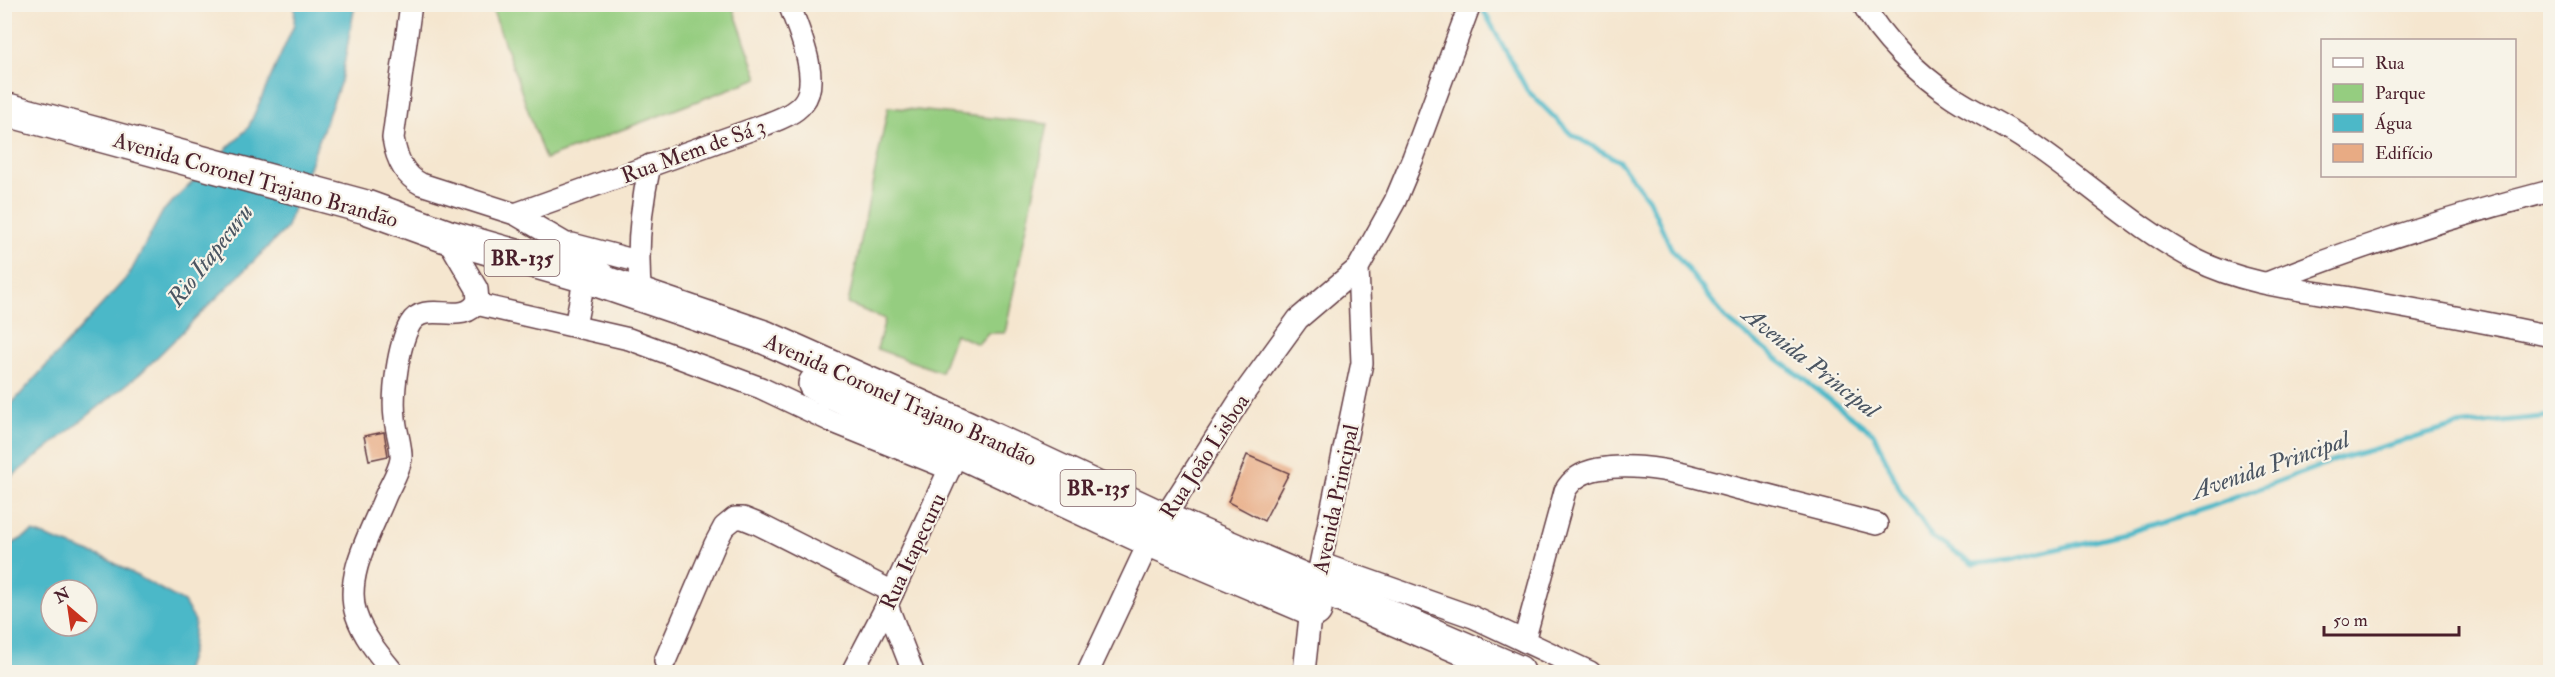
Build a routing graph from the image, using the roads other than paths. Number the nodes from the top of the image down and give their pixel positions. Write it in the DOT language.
graph roads {
  1 [pos="411,4"];
  2 [pos="789,4"];
  3 [pos="1863,4"];
  4 [pos="1470,6"];
  5 [pos="4,110"];
  6 [pos="650,165"];
  7 [pos="2550,192"];
  8 [pos="515,214"];
  9 [pos="446,236"];
  10 [pos="563,242"];
  11 [pos="637,261"];
  12 [pos="1358,268"];
  13 [pos="585,276"];
  14 [pos="2266,283"];
  15 [pos="635,294"];
  16 [pos="476,304"];
  17 [pos="575,326"];
  18 [pos="2550,336"];
  19 [pos="958,449"];
  20 [pos="1877,524"];
  21 [pos="1156,530"];
  22 [pos="1317,586"];
  23 [pos="890,599"];
  24 [pos="1524,641"];
  25 [pos="665,661"];
  26 [pos="393,672"];
  27 [pos="852,672"];
  28 [pos="913,672"];
  29 [pos="1088,672"];
  30 [pos="1304,672"];
  31 [pos="1465,672"];
  32 [pos="1518,672"];
  33 [pos="1590,672"];
  1 -- 8 [label="street"];
  2 -- 6 [label="street, Rua Mem de Sá 3"];
  3 -- 14 [label="street"];
  4 -- 12 [label="street"];
  5 -- 9 [label="main road, Avenida Coronel Trajano Brandão / BR-135"];
  6 -- 8 [label="street, Rua Mem de Sá 3"];
  6 -- 11 [label="street"];
  7 -- 14 [label="street"];
  8 -- 10 [label="street"];
  9 -- 13 [label="main road, Avenida Coronel Trajano Brandão / BR-135"];
  9 -- 16 [label="street"];
  10 -- 11 [label="street"];
  10 -- 15 [label="street"];
  11 -- 15 [label="street"];
  12 -- 21 [label="street, Rua João Lisboa"];
  12 -- 22 [label="street, Avenida Principal"];
  13 -- 15 [label="main road, Avenida Coronel Trajano Brandão / BR-135"];
  13 -- 17 [label="street"];
  14 -- 18 [label="street"];
  15 -- 19 [label="main road, Avenida Coronel Trajano Brandão / BR-135"];
  16 -- 17 [label="street"];
  16 -- 26 [label="street"];
  17 -- 19 [label="street"];
  19 -- 21 [label="main road, Avenida Coronel Trajano Brandão / BR-135"];
  19 -- 23 [label="street, Rua Itapecuru"];
  20 -- 24 [label="street"];
  21 -- 22 [label="main road, Avenida Coronel Trajano Brandão / BR-135"];
  21 -- 29 [label="street, Rua João Lisboa"];
  22 -- 24 [label="street, Avenida Coronel Trajano Brandão"];
  22 -- 30 [label="street, Avenida Principal"];
  22 -- 31 [label="main road, Avenida Coronel Trajano Brandão / BR-135"];
  22 -- 32 [label="main road, Avenida Coronel Trajano Brandão / BR-135"];
  23 -- 25 [label="street"];
  23 -- 27 [label="street, Rua Itapecuru"];
  23 -- 28 [label="street"];
  24 -- 33 [label="street, Avenida Coronel Trajano Brandão"];
}
